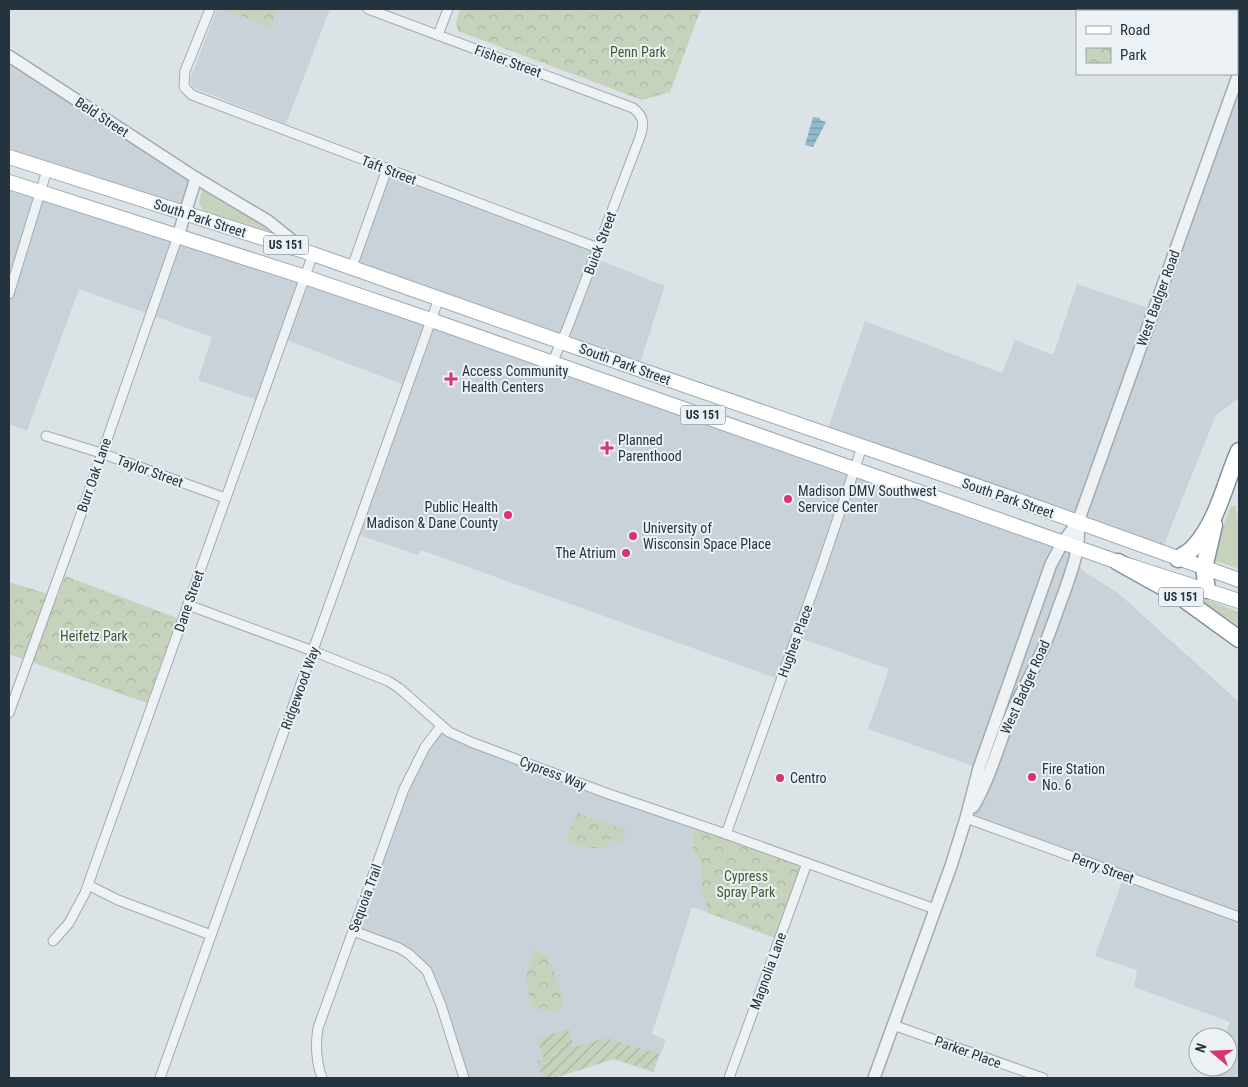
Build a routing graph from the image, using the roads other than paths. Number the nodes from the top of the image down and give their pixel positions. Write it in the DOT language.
graph roads {
  1 [pos="210,9"];
  2 [pos="368,9"];
  3 [pos="448,9"];
  4 [pos="438,36"];
  5 [pos="9,56"];
  6 [pos="1239,73"];
  7 [pos="643,121"];
  8 [pos="9,157"];
  9 [pos="47,170"];
  10 [pos="387,170"];
  11 [pos="196,178"];
  12 [pos="9,182"];
  13 [pos="40,192"];
  14 [pos="185,214"];
  15 [pos="178,236"];
  16 [pos="598,248"];
  17 [pos="309,253"];
  18 [pos="352,267"];
  19 [pos="306,277"];
  20 [pos="9,294"];
  21 [pos="439,298"];
  22 [pos="431,320"];
  23 [pos="561,342"];
  24 [pos="552,363"];
  25 [pos="46,436"];
  26 [pos="862,447"];
  27 [pos="1239,451"];
  28 [pos="101,453"];
  29 [pos="854,469"];
  30 [pos="225,498"];
  31 [pos="1218,505"];
  32 [pos="1078,522"];
  33 [pos="1063,542"];
  34 [pos="1078,548"];
  35 [pos="1178,559"];
  36 [pos="1118,562"];
  37 [pos="1204,568"];
  38 [pos="1239,580"];
  39 [pos="1207,590"];
  40 [pos="1239,601"];
  41 [pos="188,605"];
  42 [pos="1197,608"];
  43 [pos="1239,639"];
  44 [pos="1239,650"];
  45 [pos="313,651"];
  46 [pos="9,713"];
  47 [pos="441,726"];
  48 [pos="966,818"];
  49 [pos="726,834"];
  50 [pos="808,863"];
  51 [pos="88,885"];
  52 [pos="935,910"];
  53 [pos="1239,917"];
  54 [pos="353,931"];
  55 [pos="211,936"];
  56 [pos="53,941"];
  57 [pos="893,1025"];
  58 [pos="160,1078"];
  59 [pos="322,1078"];
  60 [pos="464,1078"];
  61 [pos="729,1078"];
  62 [pos="874,1078"];
  63 [pos="1043,1078"];
  1 -- 10 [label="street, Taft Street"];
  2 -- 4 [label="street, Fisher Street"];
  3 -- 4 [label="street"];
  4 -- 7 [label="street, Fisher Street"];
  5 -- 11 [label="street, Beld Street"];
  6 -- 32 [label="street, West Badger Road"];
  7 -- 16 [label="street, Buick Street"];
  8 -- 9 [label="main road, South Park Street / US 151"];
  9 -- 13 [label="street"];
  9 -- 14 [label="main road, South Park Street / US 151"];
  10 -- 16 [label="street, Taft Street"];
  10 -- 18 [label="street"];
  11 -- 14 [label="street"];
  11 -- 17 [label="street, Beld Street"];
  12 -- 13 [label="main road, South Park Street / US 151"];
  13 -- 15 [label="main road, South Park Street / US 151"];
  13 -- 20 [label="street"];
  14 -- 15 [label="street"];
  14 -- 17 [label="main road, South Park Street / US 151"];
  15 -- 19 [label="main road, South Park Street / US 151"];
  15 -- 28 [label="street, Burr Oak Lane"];
  16 -- 23 [label="street, Buick Street"];
  17 -- 18 [label="main road, South Park Street / US 151"];
  17 -- 19 [label="street, Dane Street"];
  18 -- 21 [label="main road, South Park Street / US 151"];
  19 -- 22 [label="main road, South Park Street / US 151"];
  19 -- 30 [label="street, Dane Street"];
  21 -- 22 [label="street, Ridgewood Way"];
  21 -- 23 [label="main road, South Park Street / US 151"];
  22 -- 24 [label="main road, South Park Street / US 151"];
  22 -- 45 [label="street, Ridgewood Way"];
  23 -- 24 [label="street, Buick Street"];
  23 -- 26 [label="main road, South Park Street / US 151"];
  24 -- 29 [label="main road, South Park Street / US 151"];
  25 -- 28 [label="street, Taylor Street"];
  26 -- 29 [label="street, Hughes Place"];
  26 -- 32 [label="main road, South Park Street / US 151"];
  27 -- 31 [label="highway"];
  28 -- 30 [label="street, Taylor Street"];
  28 -- 46 [label="street, Burr Oak Lane"];
  29 -- 33 [label="main road, South Park Street / US 151"];
  29 -- 49 [label="street, Hughes Place"];
  30 -- 41 [label="street, Dane Street"];
  31 -- 35 [label="highway"];
  31 -- 37 [label="highway"];
  32 -- 33 [label="street, West Badger Road"];
  32 -- 34 [label="street, West Badger Road"];
  32 -- 35 [label="main road, South Park Street / US 151"];
  33 -- 34 [label="main road, South Park Street / US 151"];
  33 -- 48 [label="street, West Badger Road"];
  34 -- 36 [label="main road, South Park Street / US 151"];
  34 -- 48 [label="street, West Badger Road"];
  35 -- 37 [label="main road, South Park Street / US 151"];
  36 -- 39 [label="main road, South Park Street"];
  36 -- 42 [label="highway, US 151"];
  37 -- 38 [label="main road, South Park Street / US 151"];
  37 -- 39 [label="highway"];
  39 -- 40 [label="main road, South Park Street"];
  41 -- 45 [label="street, Cypress Way"];
  41 -- 51 [label="street, Dane Street"];
  42 -- 43 [label="highway, US 151"];
  42 -- 44 [label="highway"];
  45 -- 47 [label="street, Cypress Way"];
  45 -- 55 [label="street, Ridgewood Way"];
  47 -- 49 [label="street, Cypress Way"];
  47 -- 54 [label="street, Sequoia Trail"];
  48 -- 52 [label="street, West Badger Road"];
  48 -- 53 [label="street, Perry Street"];
  49 -- 50 [label="street, Cypress Way"];
  50 -- 52 [label="street, Cypress Way"];
  50 -- 61 [label="street, Magnolia Lane"];
  51 -- 55 [label="street"];
  51 -- 56 [label="street, Dane Street"];
  52 -- 57 [label="street, West Badger Road"];
  54 -- 59 [label="street, Sequoia Trail"];
  54 -- 60 [label="street"];
  55 -- 58 [label="street, Ridgewood Way"];
  57 -- 62 [label="street, West Badger Road"];
  57 -- 63 [label="street, Parker Place"];
}
